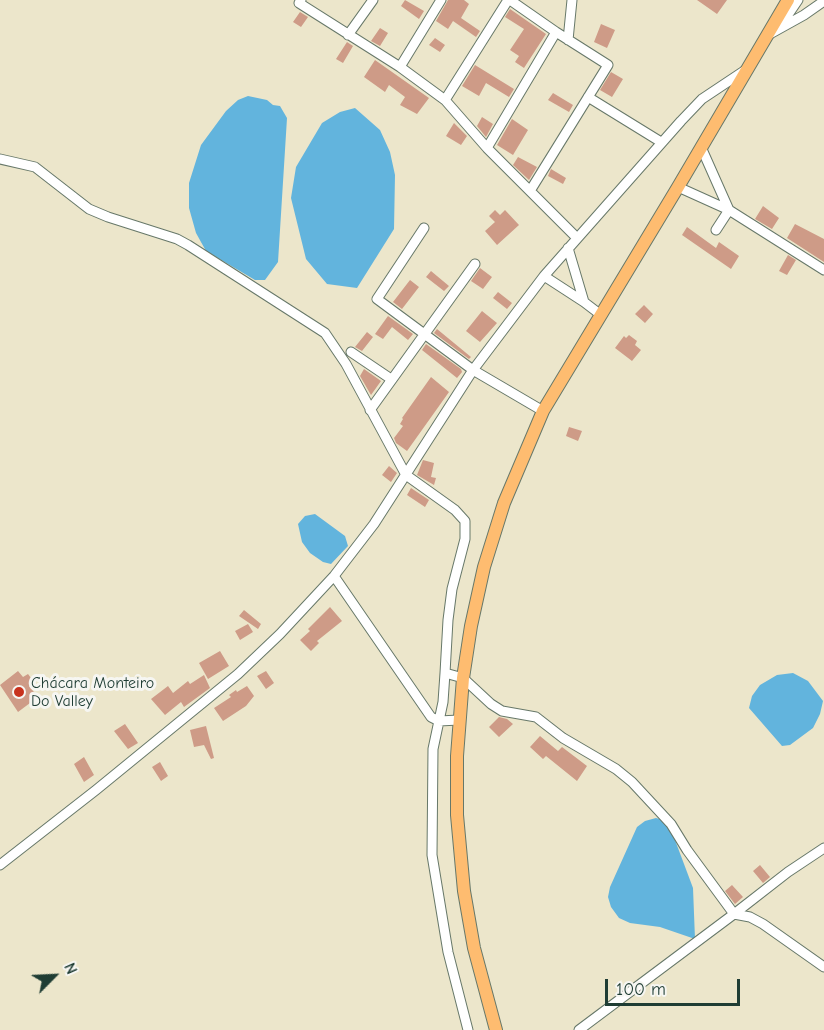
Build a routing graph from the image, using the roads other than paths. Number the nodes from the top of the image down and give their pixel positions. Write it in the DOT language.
graph roads {
  1 [pos="301,0"];
  2 [pos="374,0"];
  3 [pos="441,0"];
  4 [pos="509,0"];
  5 [pos="572,0"];
  6 [pos="788,0"];
  7 [pos="798,0"];
  8 [pos="824,1"];
  9 [pos="556,33"];
  10 [pos="772,34"];
  11 [pos="348,35"];
  12 [pos="568,40"];
  13 [pos="400,67"];
  14 [pos="747,69"];
  15 [pos="588,97"];
  16 [pos="445,100"];
  17 [pos="661,142"];
  18 [pos="701,147"];
  19 [pos="488,148"];
  20 [pos="0,159"];
  21 [pos="678,187"];
  22 [pos="530,191"];
  23 [pos="729,210"];
  24 [pos="424,228"];
  25 [pos="716,230"];
  26 [pos="577,238"];
  27 [pos="568,248"];
  28 [pos="475,264"];
  29 [pos="824,270"];
  30 [pos="544,276"];
  31 [pos="584,302"];
  32 [pos="601,315"];
  33 [pos="424,334"];
  34 [pos="351,352"];
  35 [pos="473,370"];
  36 [pos="391,379"];
  37 [pos="370,410"];
  38 [pos="543,411"];
  39 [pos="406,475"];
  40 [pos="334,576"];
  41 [pos="445,673"];
  42 [pos="463,678"];
  43 [pos="459,720"];
  44 [pos="439,721"];
  45 [pos="824,848"];
  46 [pos="0,865"];
  47 [pos="734,914"];
  48 [pos="824,967"];
  49 [pos="468,1030"];
  50 [pos="496,1030"];
  51 [pos="579,1030"];
  1 -- 11 [label="street"];
  2 -- 11 [label="street"];
  3 -- 13 [label="street"];
  4 -- 9 [label="street"];
  4 -- 16 [label="street"];
  5 -- 12 [label="street"];
  6 -- 10 [label="main road"];
  7 -- 10 [label="street"];
  8 -- 10 [label="street"];
  9 -- 12 [label="street"];
  9 -- 19 [label="street"];
  10 -- 14 [label="main road"];
  11 -- 13 [label="street"];
  12 -- 15 [label="street"];
  13 -- 16 [label="street"];
  14 -- 17 [label="street"];
  14 -- 18 [label="main road"];
  15 -- 17 [label="street"];
  15 -- 22 [label="street"];
  16 -- 19 [label="street"];
  17 -- 26 [label="street"];
  18 -- 21 [label="main road"];
  18 -- 23 [label="street"];
  19 -- 22 [label="street"];
  20 -- 37 [label="street"];
  21 -- 23 [label="street"];
  21 -- 32 [label="main road"];
  22 -- 26 [label="street"];
  23 -- 25 [label="street"];
  23 -- 29 [label="street"];
  24 -- 33 [label="street"];
  26 -- 27 [label="street"];
  27 -- 30 [label="street"];
  27 -- 31 [label="street"];
  28 -- 33 [label="street"];
  30 -- 31 [label="street"];
  30 -- 35 [label="street"];
  31 -- 32 [label="street"];
  32 -- 38 [label="main road"];
  33 -- 35 [label="street"];
  33 -- 36 [label="street"];
  34 -- 36 [label="street"];
  35 -- 38 [label="street"];
  35 -- 39 [label="street"];
  36 -- 37 [label="street"];
  37 -- 39 [label="street"];
  38 -- 42 [label="main road"];
  39 -- 40 [label="street"];
  39 -- 41 [label="street"];
  40 -- 44 [label="street"];
  40 -- 46 [label="street"];
  41 -- 42 [label="street"];
  41 -- 44 [label="street"];
  42 -- 43 [label="main road"];
  42 -- 47 [label="street"];
  43 -- 44 [label="street"];
  43 -- 50 [label="main road"];
  44 -- 49 [label="street"];
  45 -- 47 [label="street"];
  47 -- 48 [label="street"];
  47 -- 51 [label="street"];
}
